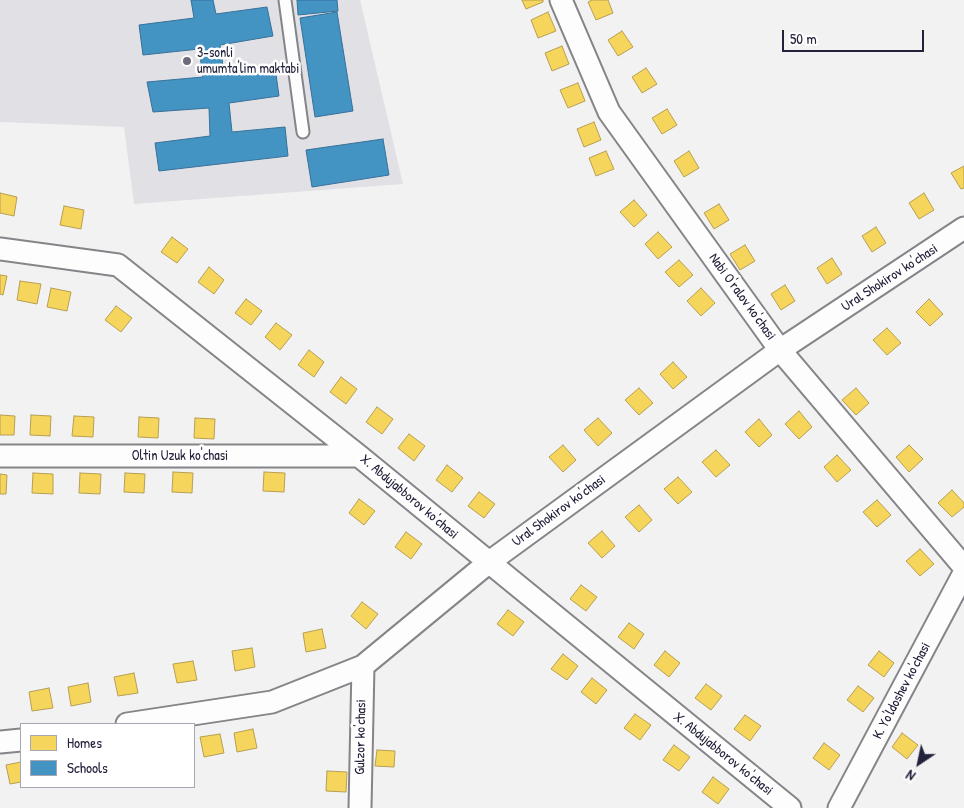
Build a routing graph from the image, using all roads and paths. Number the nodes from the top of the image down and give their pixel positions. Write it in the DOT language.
graph roads {
  1 [pos="285,0"];
  2 [pos="561,0"];
  3 [pos="303,132"];
  4 [pos="964,228"];
  5 [pos="0,249"];
  6 [pos="780,350"];
  7 [pos="0,456"];
  8 [pos="360,456"];
  9 [pos="488,563"];
  10 [pos="964,568"];
  11 [pos="964,573"];
  12 [pos="362,666"];
  13 [pos="134,723"];
  14 [pos="20,740"];
  15 [pos="0,742"];
  16 [pos="360,808"];
  17 [pos="790,808"];
  18 [pos="839,808"];
  1 -- 3 [label="lane"];
  2 -- 6 [label="street, Nabi O'ralov ko'chasi"];
  4 -- 6 [label="street, Ural Shokirov ko'chasi"];
  5 -- 8 [label="street, X. Abdujabborov ko'chasi"];
  6 -- 9 [label="street, Ural Shokirov ko'chasi"];
  6 -- 10 [label="street, Nabi O'ralov ko'chasi"];
  7 -- 8 [label="street, Oltin Uzuk ko'chasi"];
  8 -- 9 [label="street, X. Abdujabborov ko'chasi"];
  9 -- 12 [label="street, Ural Shokirov ko'chasi"];
  9 -- 17 [label="street, X. Abdujabborov ko'chasi"];
  11 -- 18 [label="street, K. Yo'ldoshev ko'chasi"];
  12 -- 13 [label="street, Ural Shokirov ko'chasi"];
  12 -- 16 [label="street, Gulzor ko'chasi"];
  14 -- 15 [label="street"];
}
